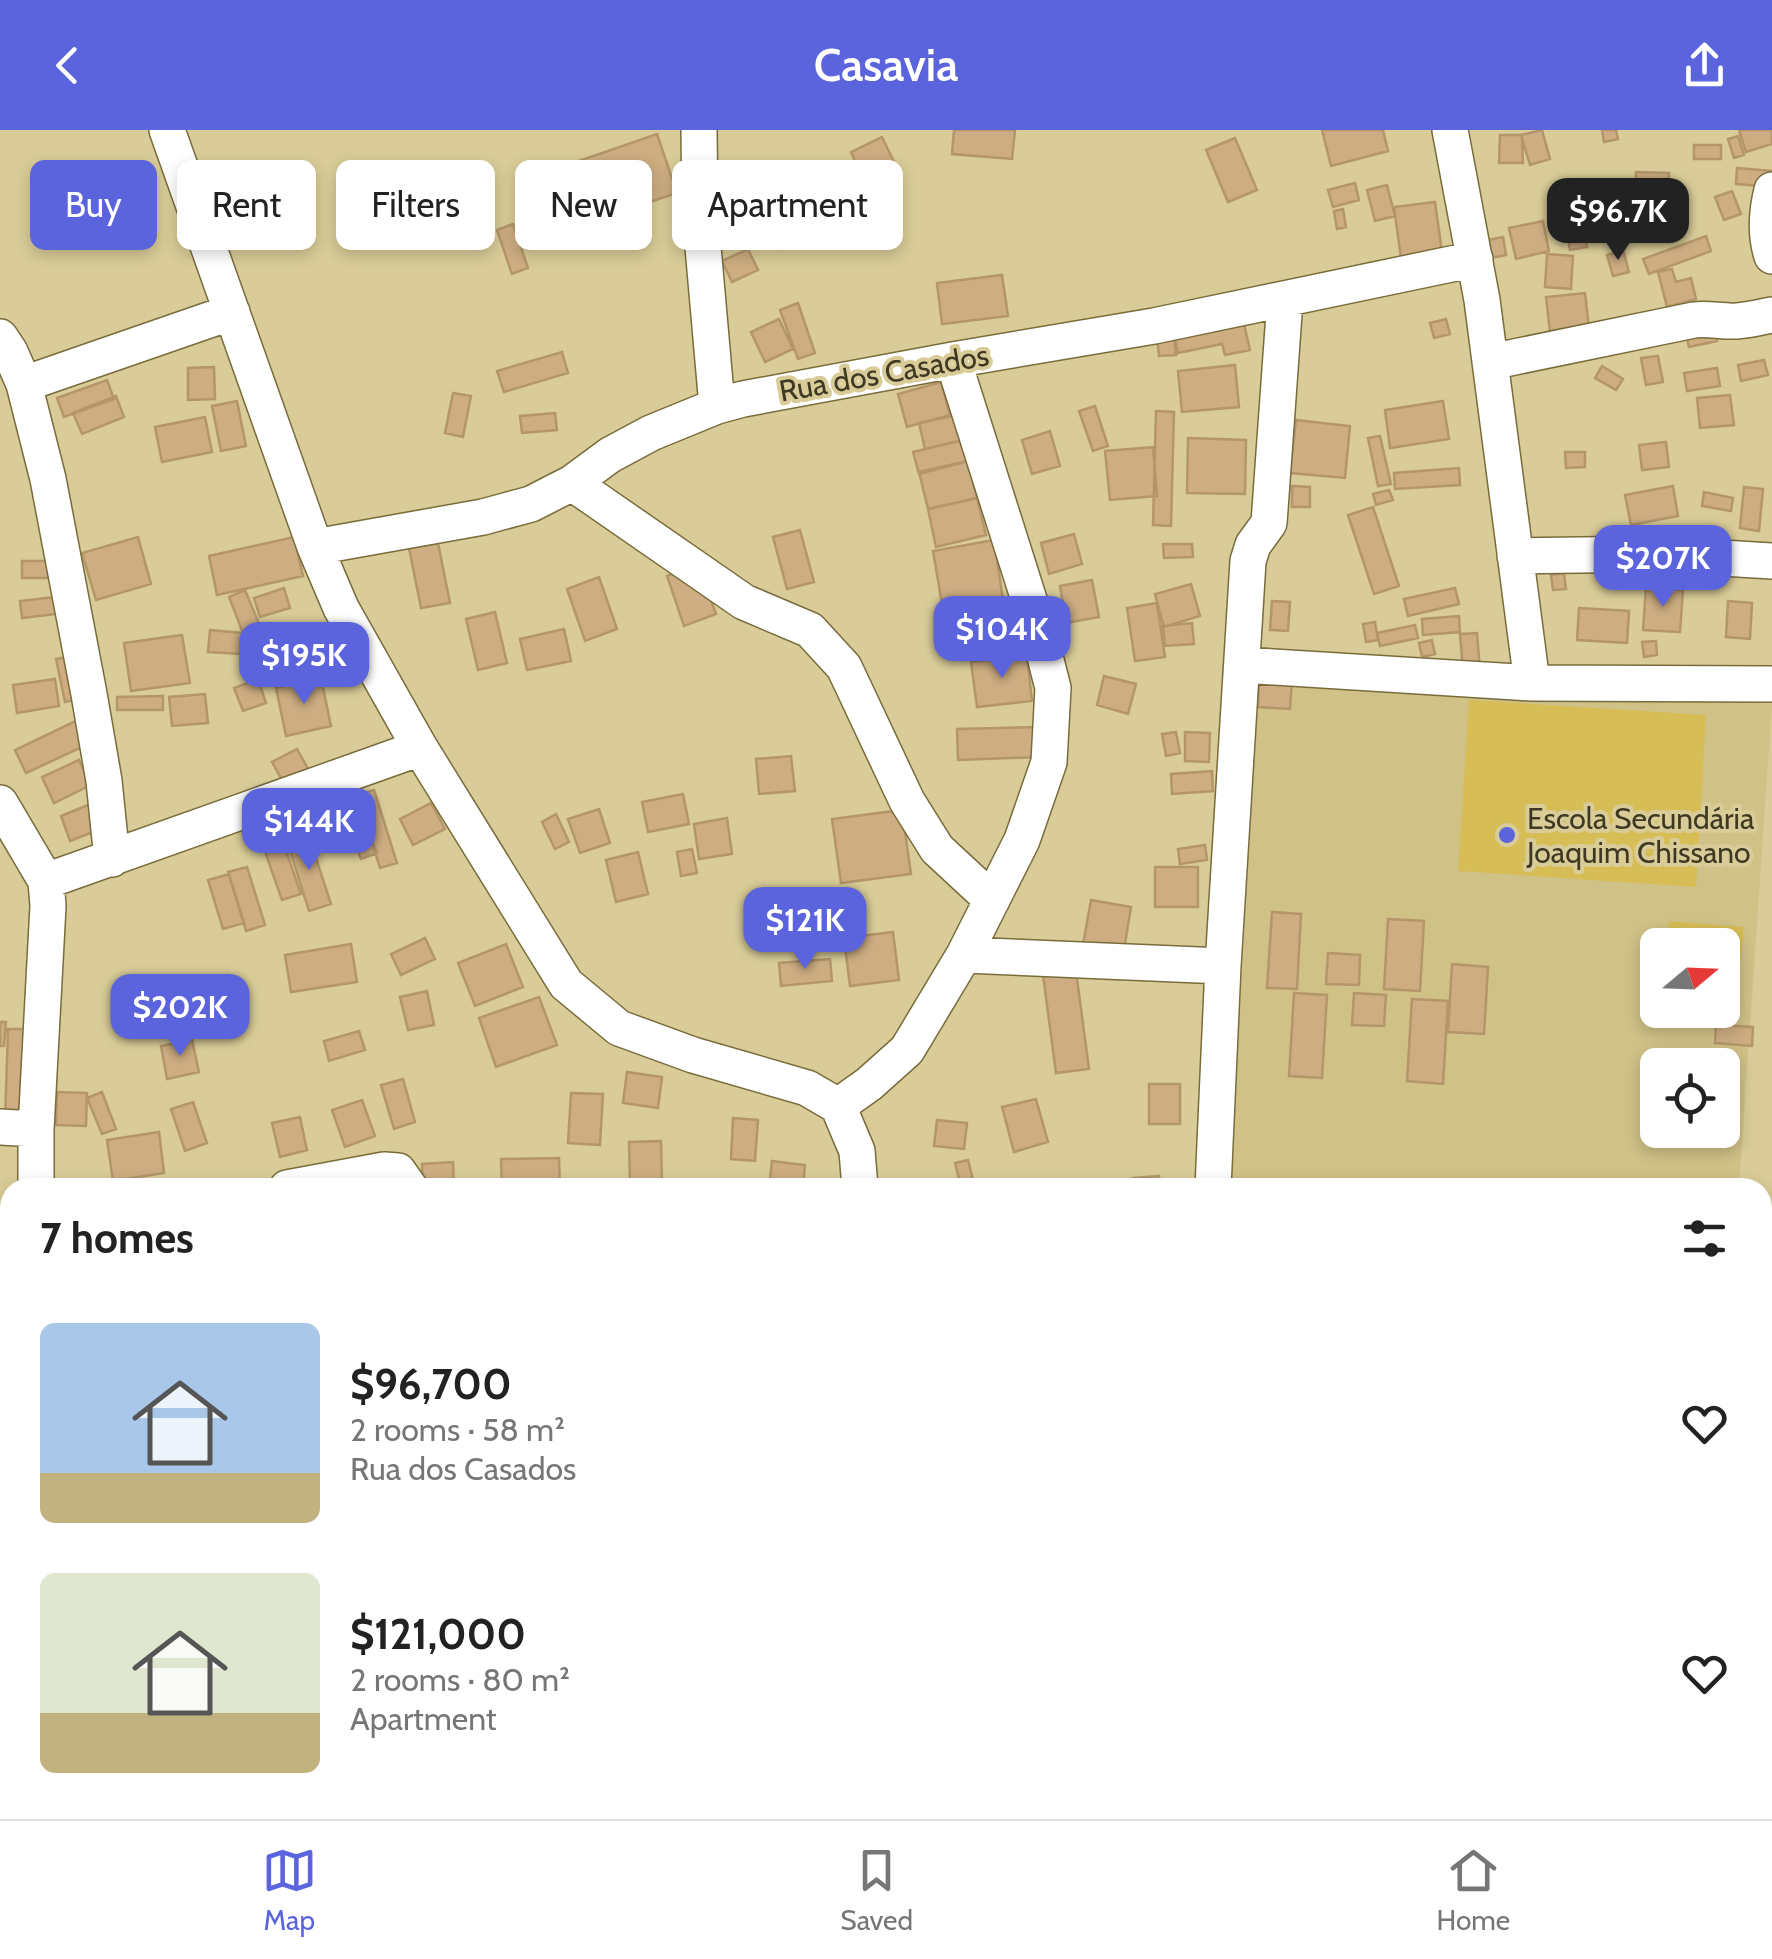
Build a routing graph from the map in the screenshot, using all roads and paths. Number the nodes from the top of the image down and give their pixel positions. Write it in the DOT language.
graph roads {
  1 [pos="167,130"];
  2 [pos="699,130"];
  3 [pos="1450,130"];
  4 [pos="1772,190"];
  5 [pos="1772,256"];
  6 [pos="1475,259"];
  7 [pos="1284,300"];
  8 [pos="232,312"];
  9 [pos="1772,314"];
  10 [pos="0,337"];
  11 [pos="953,360"];
  12 [pos="1490,362"];
  13 [pos="24,384"];
  14 [pos="718,406"];
  15 [pos="572,482"];
  16 [pos="316,547"];
  17 [pos="1515,556"];
  18 [pos="1772,561"];
  19 [pos="1242,666"];
  20 [pos="1532,683"];
  21 [pos="1772,684"];
  22 [pos="420,748"];
  23 [pos="0,804"];
  24 [pos="112,859"];
  25 [pos="46,882"];
  26 [pos="992,900"];
  27 [pos="964,954"];
  28 [pos="1223,966"];
  29 [pos="838,1106"];
  30 [pos="0,1127"];
  31 [pos="36,1128"];
  32 [pos="36,1178"];
  33 [pos="341,1178"];
  34 [pos="405,1178"];
  35 [pos="859,1178"];
  36 [pos="1213,1178"];
  1 -- 8 [label="street"];
  2 -- 14 [label="street"];
  3 -- 6 [label="street"];
  4 -- 5 [label="street"];
  6 -- 7 [label="street, Rua dos Casados"];
  6 -- 12 [label="street"];
  7 -- 11 [label="street, Rua dos Casados"];
  7 -- 19 [label="street"];
  8 -- 13 [label="street"];
  8 -- 16 [label="street"];
  9 -- 12 [label="street"];
  10 -- 13 [label="street"];
  11 -- 14 [label="street, Rua dos Casados"];
  11 -- 26 [label="street"];
  12 -- 17 [label="street"];
  13 -- 24 [label="street"];
  14 -- 15 [label="street, Rua dos Casados"];
  15 -- 16 [label="street, Rua dos Casados"];
  15 -- 26 [label="street"];
  16 -- 22 [label="street"];
  17 -- 18 [label="street"];
  17 -- 20 [label="street"];
  19 -- 20 [label="street"];
  19 -- 28 [label="street"];
  20 -- 21 [label="street"];
  22 -- 24 [label="street"];
  22 -- 29 [label="street"];
  23 -- 25 [label="street"];
  24 -- 25 [label="street"];
  25 -- 31 [label="street"];
  26 -- 27 [label="street"];
  27 -- 28 [label="street"];
  27 -- 29 [label="street"];
  28 -- 36 [label="street"];
  29 -- 35 [label="street"];
  30 -- 31 [label="street"];
  31 -- 32 [label="street"];
  33 -- 34 [label="street"];
}
